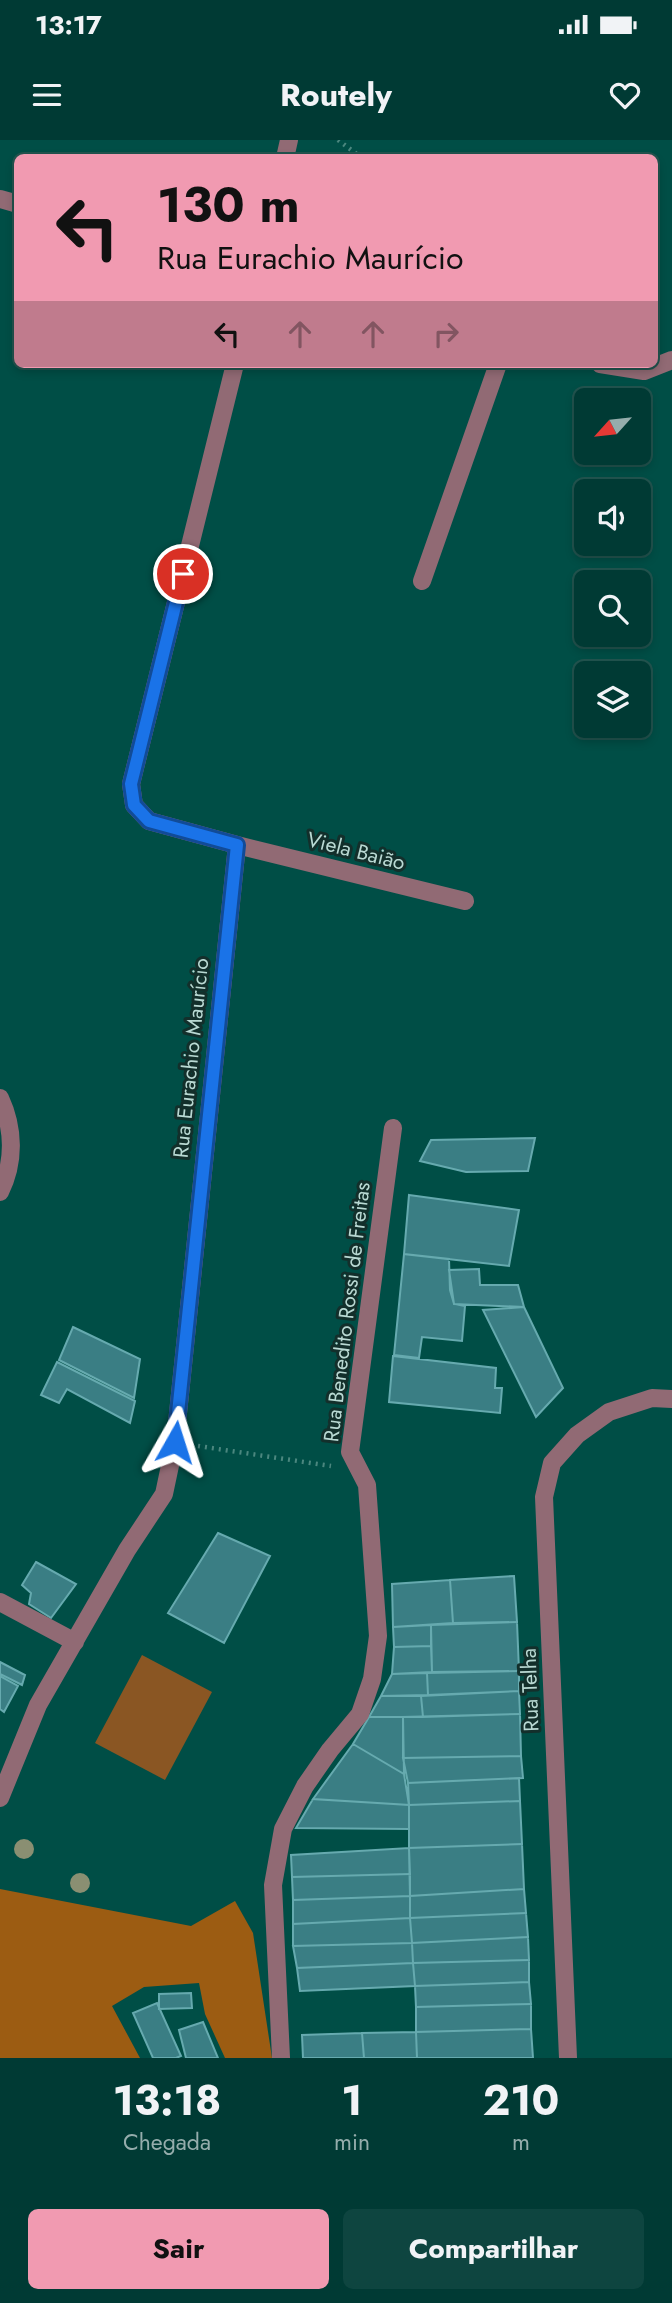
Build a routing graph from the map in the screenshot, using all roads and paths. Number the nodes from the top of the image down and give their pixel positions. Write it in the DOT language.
graph roads {
  1 [pos="338,140"];
  2 [pos="357,154"];
  3 [pos="234,368"];
  4 [pos="497,368"];
  5 [pos="625,368"];
  6 [pos="651,368"];
  7 [pos="422,581"];
  8 [pos="237,845"];
  9 [pos="465,901"];
  10 [pos="0,1098"];
  11 [pos="393,1128"];
  12 [pos="0,1192"];
  13 [pos="672,1399"];
  14 [pos="175,1442"];
  15 [pos="359,1470"];
  16 [pos="0,1602"];
  17 [pos="75,1642"];
  18 [pos="0,1798"];
  19 [pos="281,2058"];
  20 [pos="568,2058"];
  1 -- 2 [label="path"];
  3 -- 8 [label="street"];
  4 -- 7 [label="street"];
  5 -- 6 [label="street"];
  8 -- 9 [label="street, Viela Baião"];
  8 -- 14 [label="street, Rua Eurachio Maurício"];
  10 -- 12 [label="street"];
  11 -- 15 [label="street, Rua Benedito Rossi de Freitas"];
  13 -- 20 [label="street, Rua Telha"];
  14 -- 15 [label="path"];
  14 -- 17 [label="street, Rua Eurachio Maurício"];
  15 -- 19 [label="street, Rua Benedito Rossi de Freitas"];
  16 -- 17 [label="street"];
  17 -- 18 [label="street, Rua Eurachio Maurício"];
}
